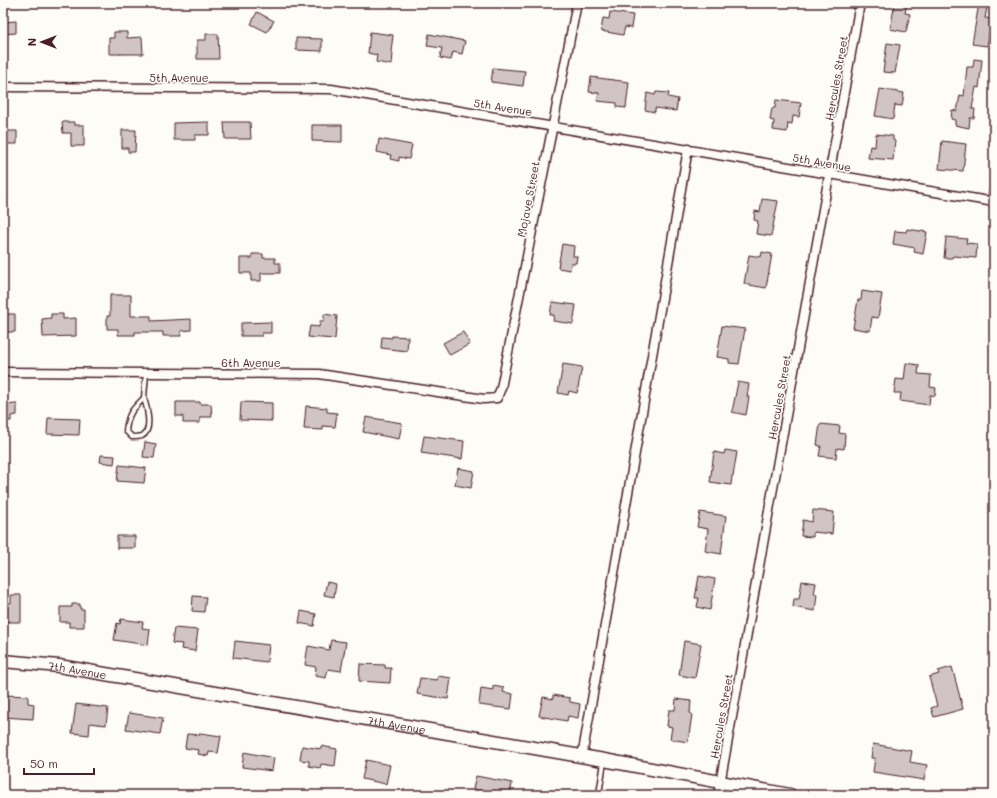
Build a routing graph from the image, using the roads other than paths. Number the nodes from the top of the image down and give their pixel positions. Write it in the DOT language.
graph roads {
  1 [pos="577,3"];
  2 [pos="860,3"];
  3 [pos="3,88"];
  4 [pos="553,126"];
  5 [pos="688,149"];
  6 [pos="830,175"];
  7 [pos="994,190"];
  8 [pos="993,202"];
  9 [pos="3,372"];
  10 [pos="146,373"];
  11 [pos="144,398"];
  12 [pos="497,398"];
  13 [pos="3,661"];
  14 [pos="582,757"];
  15 [pos="604,760"];
  16 [pos="720,783"];
  17 [pos="601,795"];
  18 [pos="718,795"];
  19 [pos="790,795"];
  1 -- 4 [label="street, Mojave Street"];
  2 -- 6 [label="street, Hercules Street"];
  3 -- 4 [label="street, 5th Avenue"];
  4 -- 5 [label="street, 5th Avenue"];
  4 -- 12 [label="street, Mojave Street"];
  5 -- 6 [label="street, 5th Avenue"];
  5 -- 14 [label="street"];
  6 -- 8 [label="street, 5th Avenue"];
  6 -- 16 [label="street, Hercules Street"];
  7 -- 8 [label="street"];
  9 -- 10 [label="street, 6th Avenue"];
  10 -- 11 [label="lane"];
  10 -- 12 [label="street, 6th Avenue"];
  11 -- 11 [label="lane"];
  13 -- 14 [label="street, 7th Avenue"];
  14 -- 15 [label="street, 7th Avenue"];
  15 -- 16 [label="street, 7th Avenue"];
  15 -- 17 [label="lane"];
  16 -- 18 [label="street, Hercules Street"];
  16 -- 19 [label="street, 7th Avenue"];
}
